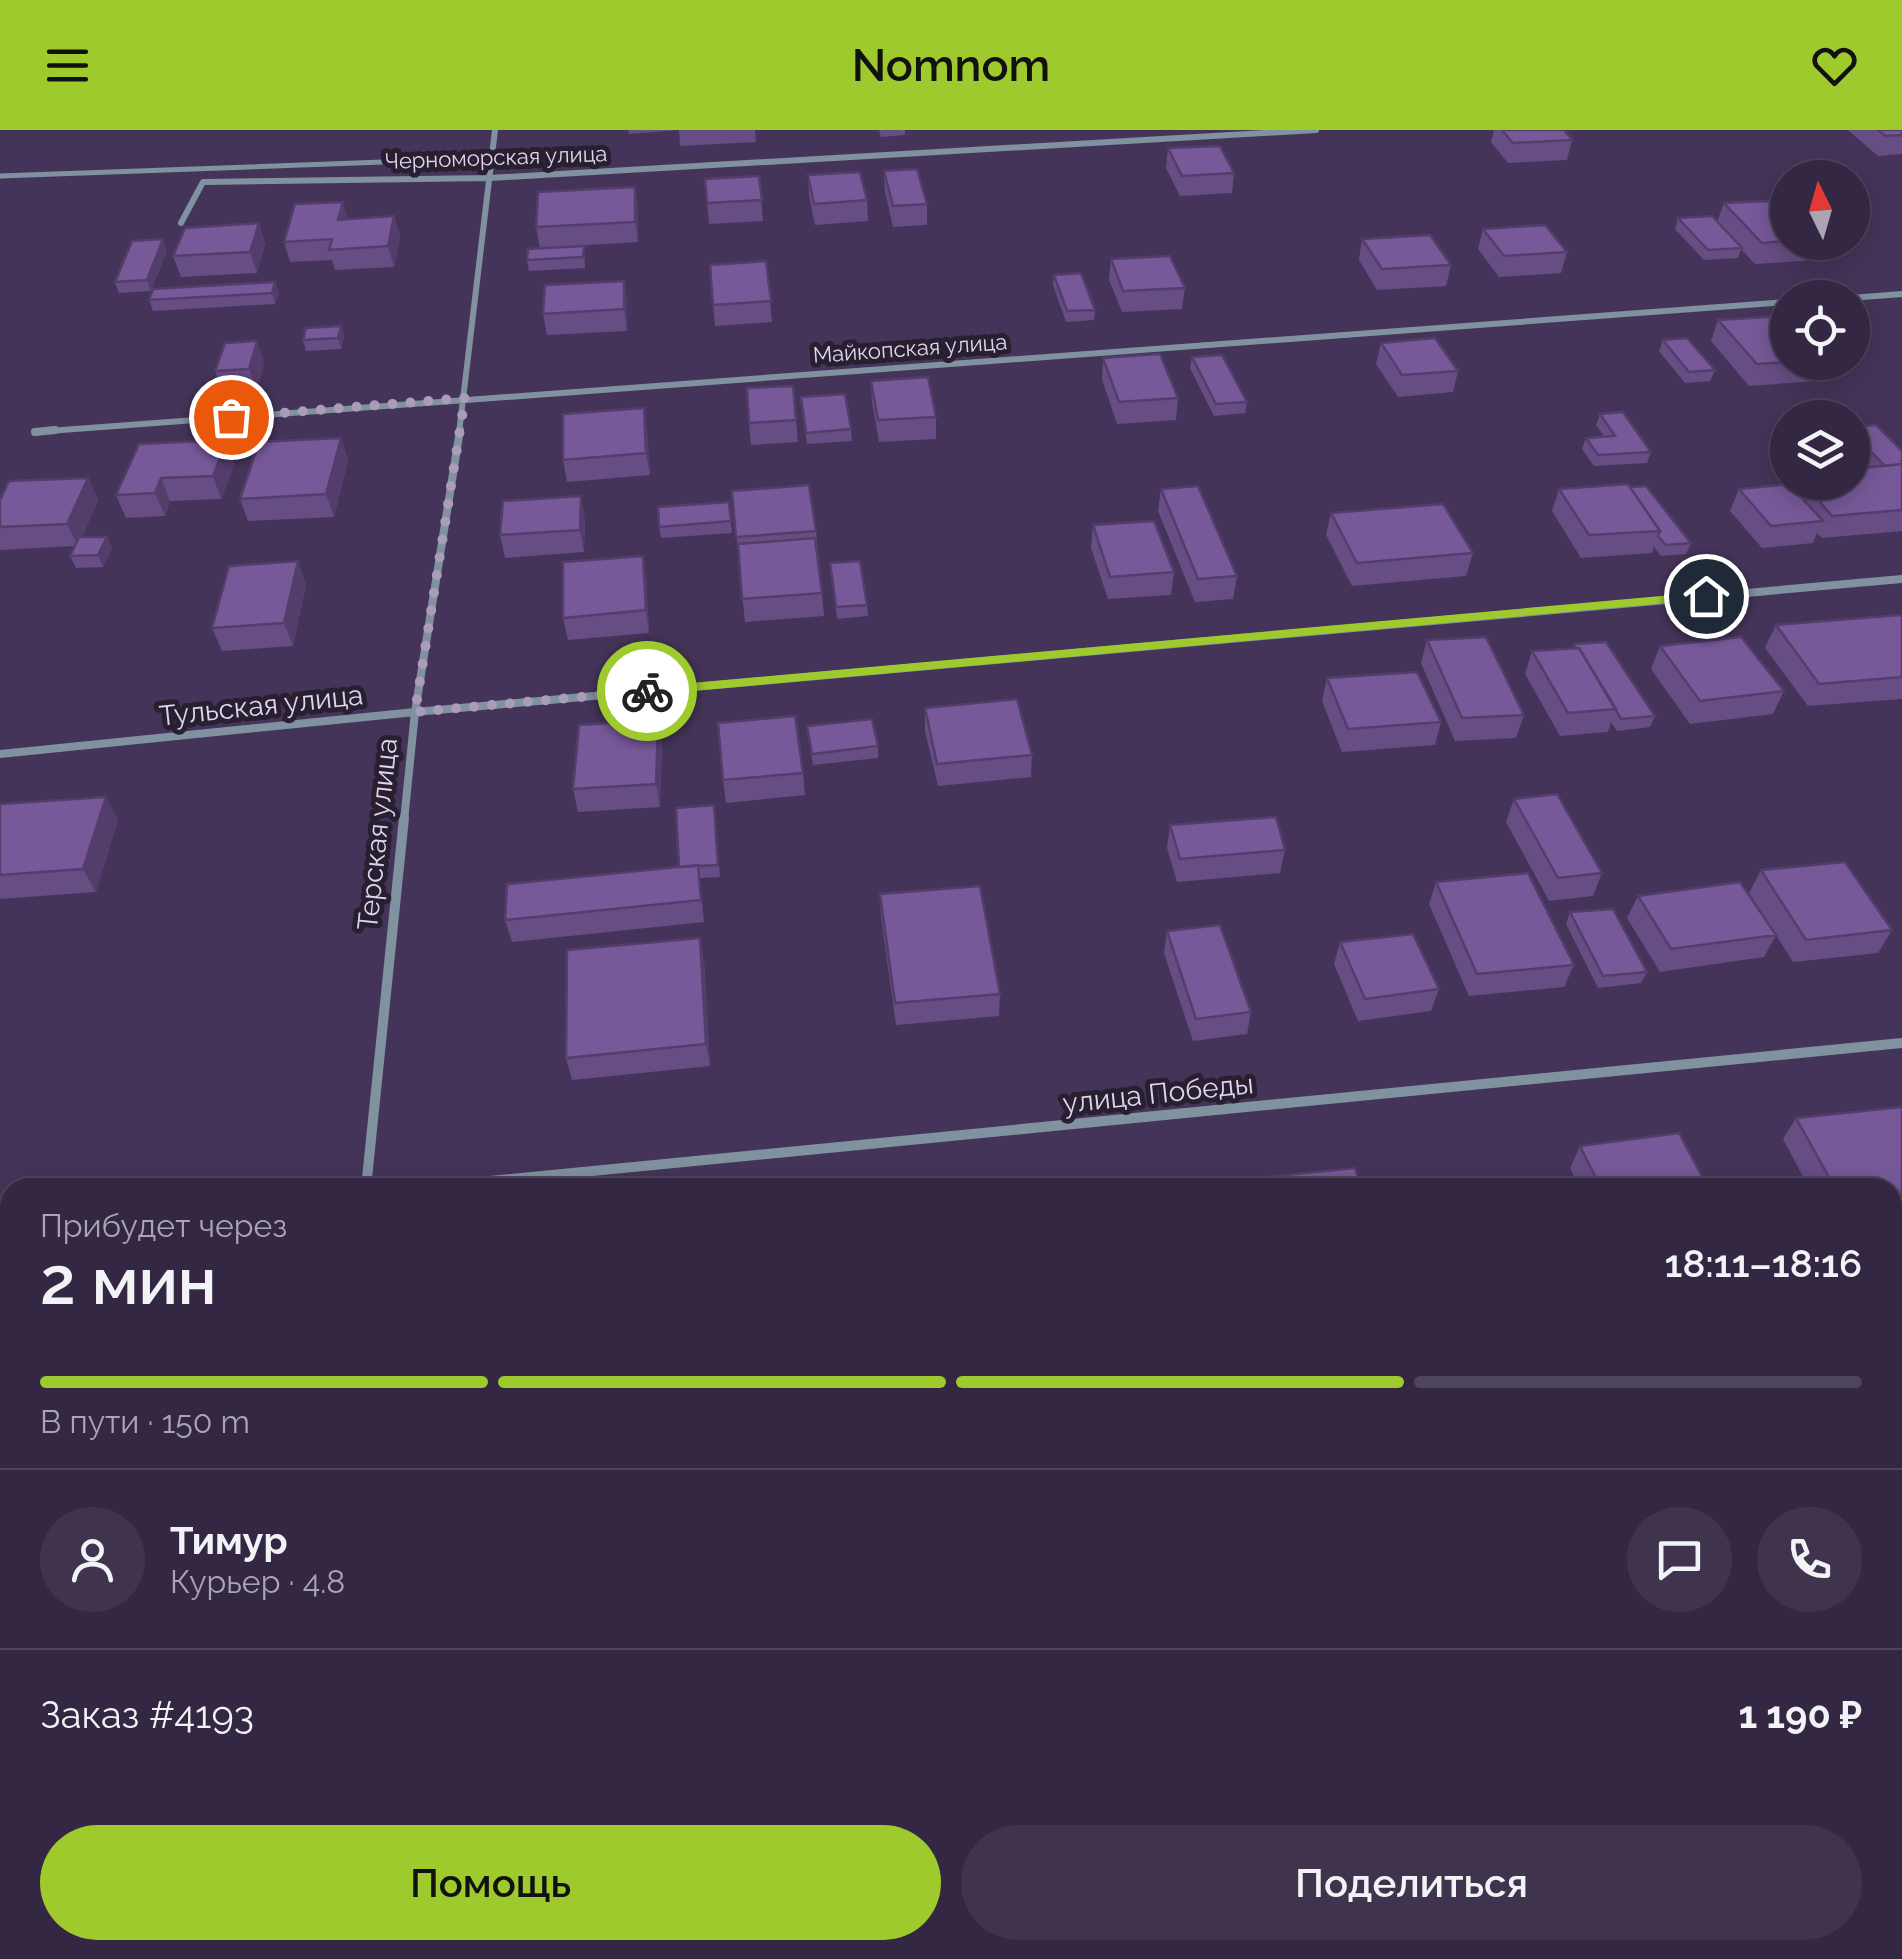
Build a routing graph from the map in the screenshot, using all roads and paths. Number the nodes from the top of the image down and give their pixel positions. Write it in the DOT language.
graph roads {
  1 [pos="495,130"];
  2 [pos="1316,130"];
  3 [pos="492,158"];
  4 [pos="0,176"];
  5 [pos="490,178"];
  6 [pos="181,223"];
  7 [pos="1902,294"];
  8 [pos="1870,296"];
  9 [pos="1770,303"];
  10 [pos="465,398"];
  11 [pos="35,432"];
  12 [pos="1902,578"];
  13 [pos="415,712"];
  14 [pos="0,754"];
  15 [pos="1902,1043"];
  16 [pos="367,1178"];
  17 [pos="521,1178"];
  1 -- 3 [label="street, Терская улица"];
  2 -- 5 [label="street, Черноморская улица"];
  3 -- 4 [label="lane"];
  3 -- 5 [label="street, Терская улица"];
  5 -- 6 [label="street, Черноморская улица"];
  5 -- 10 [label="street, Терская улица"];
  7 -- 8 [label="street"];
  9 -- 10 [label="street, Майкопская улица"];
  10 -- 11 [label="street, Майкопская улица"];
  10 -- 13 [label="street, Терская улица"];
  12 -- 13 [label="street, Тульская улица"];
  13 -- 14 [label="street, Тульская улица"];
  13 -- 16 [label="street, Терская улица"];
  15 -- 17 [label="street, улица Победы"];
}
